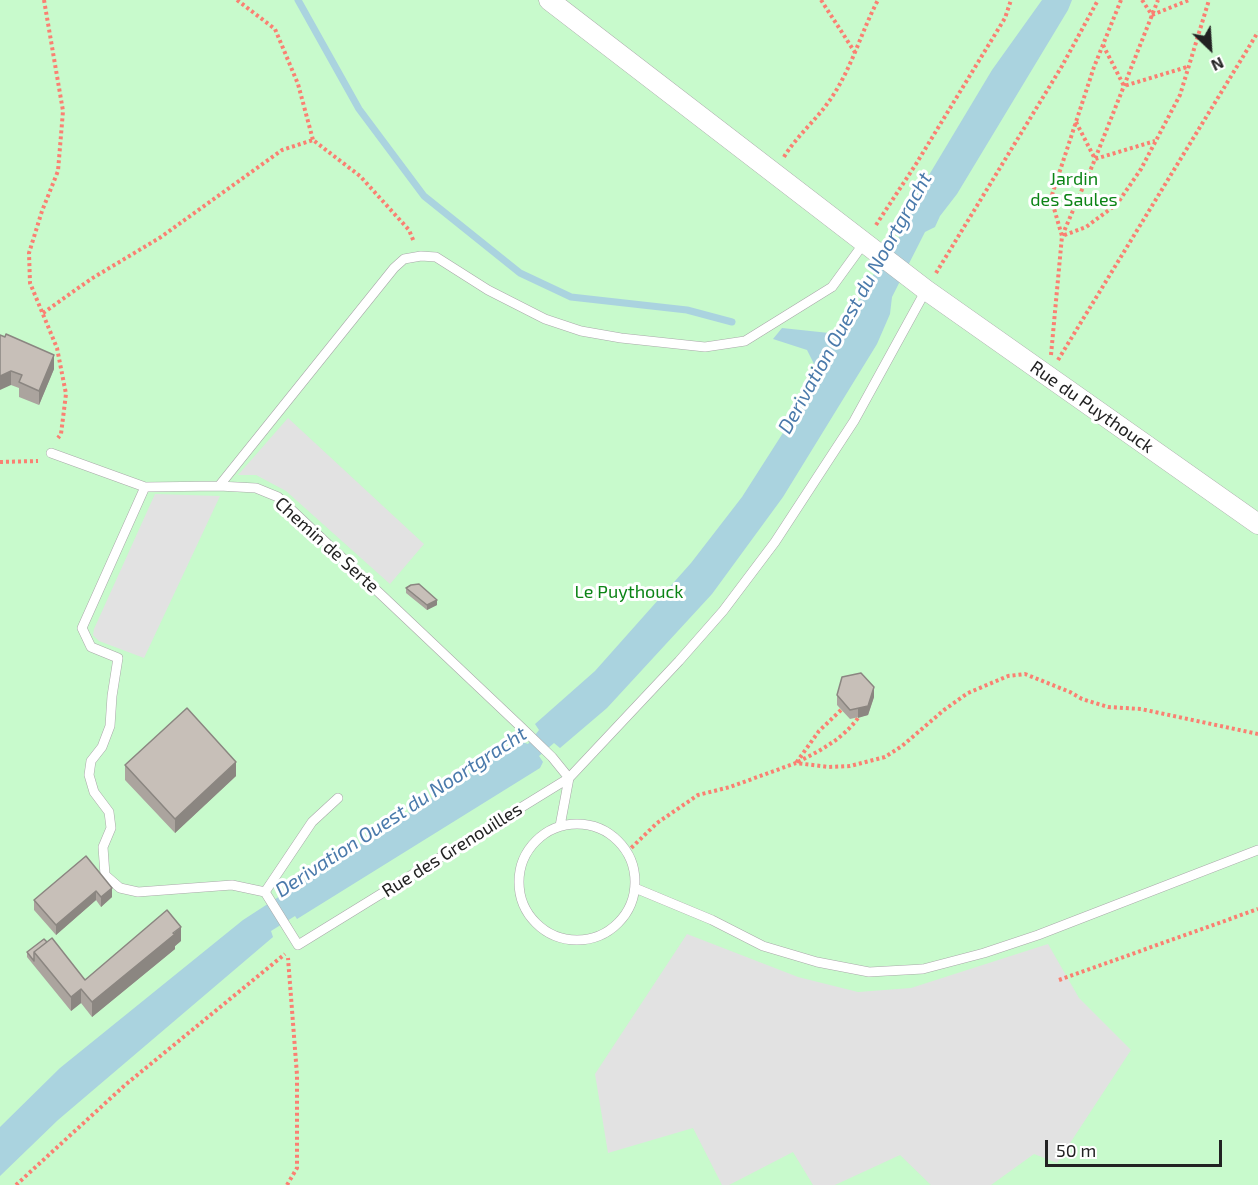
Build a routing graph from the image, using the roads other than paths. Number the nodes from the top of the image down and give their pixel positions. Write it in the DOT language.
graph roads {
  1 [pos="549,0"];
  2 [pos="871,249"];
  3 [pos="921,286"];
  4 [pos="51,453"];
  5 [pos="219,486"];
  6 [pos="145,488"];
  7 [pos="1258,524"];
  8 [pos="569,778"];
  9 [pos="338,798"];
  10 [pos="560,826"];
  11 [pos="1258,850"];
  12 [pos="635,888"];
  13 [pos="266,894"];
  1 -- 2 [label="street, Rue du Puythouck"];
  2 -- 3 [label="street, Rue du Puythouck"];
  2 -- 5 [label="lane"];
  3 -- 7 [label="street, Rue du Puythouck"];
  3 -- 8 [label="lane, Rue des Grenouilles"];
  4 -- 6 [label="lane, Chemin de Serte"];
  5 -- 6 [label="lane, Chemin de Serte"];
  5 -- 8 [label="lane, Chemin de Serte"];
  6 -- 13 [label="lane"];
  8 -- 10 [label="lane"];
  8 -- 13 [label="lane, Rue des Grenouilles"];
  9 -- 13 [label="lane"];
  10 -- 12 [label="lane"];
  10 -- 12 [label="lane"];
  11 -- 12 [label="lane"];
}
